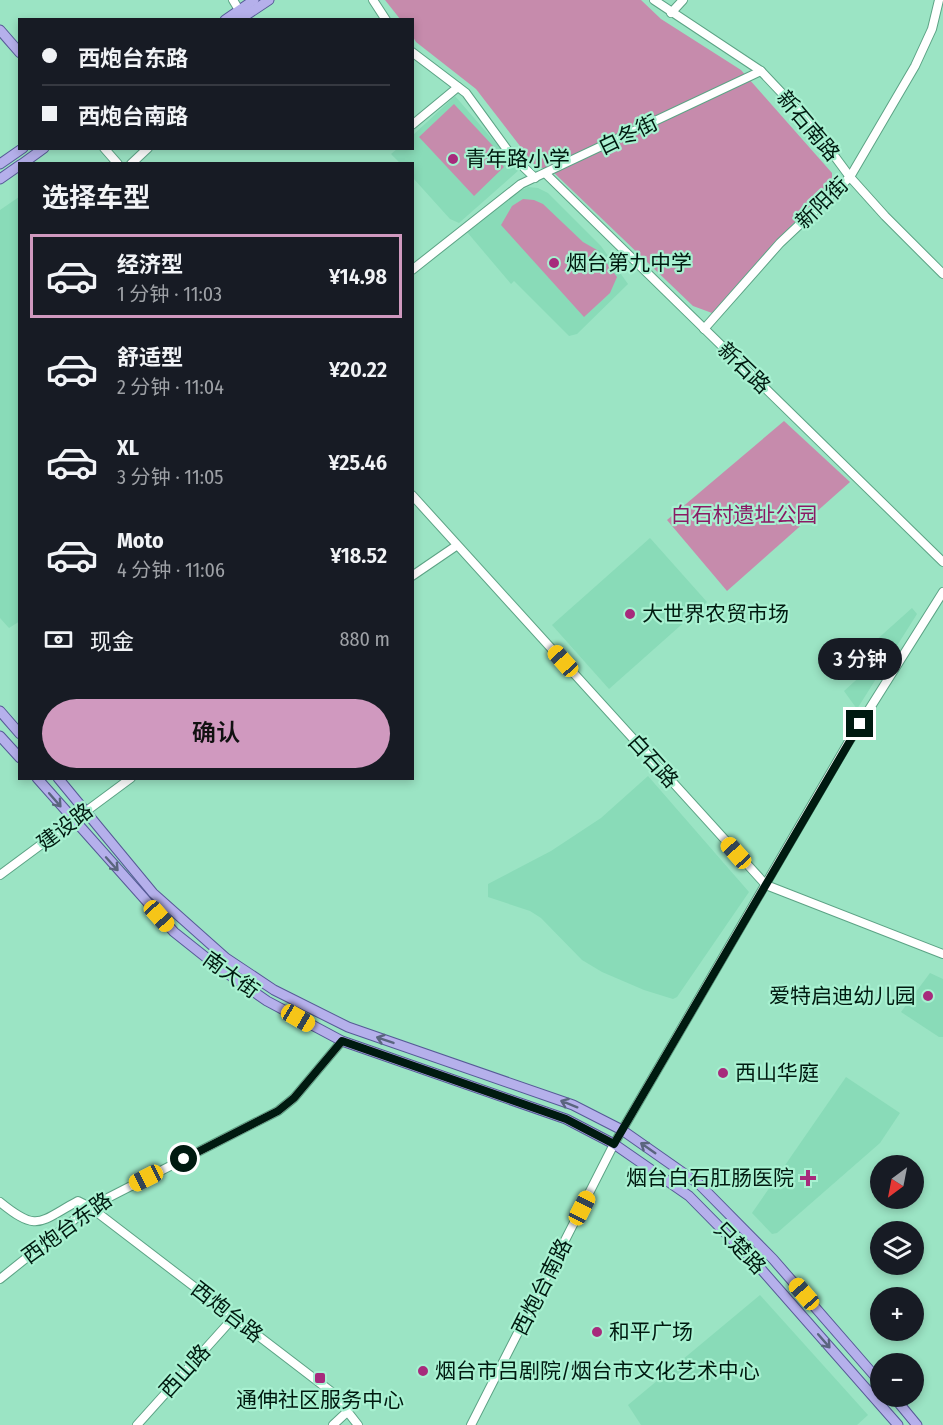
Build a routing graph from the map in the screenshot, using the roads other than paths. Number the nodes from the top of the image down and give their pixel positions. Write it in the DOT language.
graph roads {
  1 [pos="233,0"];
  2 [pos="254,0"];
  3 [pos="269,0"];
  4 [pos="373,0"];
  5 [pos="654,0"];
  6 [pos="683,0"];
  7 [pos="939,0"];
  8 [pos="671,13"];
  9 [pos="239,15"];
  10 [pos="385,18"];
  11 [pos="0,30"];
  12 [pos="18,50"];
  13 [pos="414,54"];
  14 [pos="761,71"];
  15 [pos="458,87"];
  16 [pos="414,123"];
  17 [pos="20,150"];
  18 [pos="41,150"];
  19 [pos="106,150"];
  20 [pos="146,150"];
  21 [pos="24,162"];
  22 [pos="116,162"];
  23 [pos="133,162"];
  24 [pos="0,164"];
  25 [pos="18,166"];
  26 [pos="546,174"];
  27 [pos="850,177"];
  28 [pos="535,178"];
  29 [pos="0,179"];
  30 [pos="414,268"];
  31 [pos="943,274"];
  32 [pos="704,329"];
  33 [pos="414,497"];
  34 [pos="456,546"];
  35 [pos="943,562"];
  36 [pos="414,575"];
  37 [pos="943,592"];
  38 [pos="0,711"];
  39 [pos="18,732"];
  40 [pos="0,735"];
  41 [pos="18,756"];
  42 [pos="39,780"];
  43 [pos="60,780"];
  44 [pos="128,780"];
  45 [pos="86,811"];
  46 [pos="73,821"];
  47 [pos="0,876"];
  48 [pos="766,885"];
  49 [pos="943,954"];
  50 [pos="342,1041"];
  51 [pos="622,1130"];
  52 [pos="614,1144"];
  53 [pos="0,1202"];
  54 [pos="90,1207"];
  55 [pos="0,1279"];
  56 [pos="234,1317"];
  57 [pos="870,1371"];
  58 [pos="902,1407"];
  59 [pos="348,1411"];
  60 [pos="137,1425"];
  61 [pos="333,1425"];
  62 [pos="358,1425"];
  63 [pos="471,1425"];
  64 [pos="898,1425"];
  65 [pos="917,1425"];
  1 -- 9 [label="street"];
  2 -- 9 [label="main road"];
  3 -- 9 [label="main road"];
  4 -- 10 [label="street"];
  5 -- 8 [label="street, 新石南路"];
  6 -- 8 [label="street"];
  7 -- 27 [label="street, 新阳街"];
  8 -- 14 [label="street, 新石南路"];
  11 -- 12 [label="main road"];
  13 -- 15 [label="street"];
  14 -- 26 [label="street, 白冬街"];
  14 -- 27 [label="street, 新石南路"];
  15 -- 16 [label="street"];
  15 -- 28 [label="street"];
  17 -- 24 [label="main road"];
  18 -- 21 [label="main road"];
  19 -- 22 [label="street"];
  20 -- 23 [label="street"];
  25 -- 29 [label="main road"];
  26 -- 28 [label="street, 白冬街"];
  26 -- 32 [label="street, 新石路"];
  27 -- 31 [label="street, 新石南路"];
  27 -- 32 [label="street, 新阳街"];
  28 -- 30 [label="street, 白冬街"];
  32 -- 35 [label="street, 新石路"];
  33 -- 34 [label="street, 白石路"];
  34 -- 36 [label="street"];
  34 -- 48 [label="street, 白石路"];
  37 -- 48 [label="street, 西炮台南路"];
  38 -- 39 [label="main road"];
  40 -- 41 [label="main road"];
  42 -- 46 [label="main road, 南大街, one-way"];
  43 -- 45 [label="main road, 南大街"];
  44 -- 45 [label="street, 建设路"];
  45 -- 46 [label="street, 建设路"];
  51 -- 45 [label="main road, 南大街, one-way"];
  46 -- 47 [label="street, 建设路"];
  46 -- 50 [label="main road, 南大街, one-way"];
  48 -- 49 [label="street, 白石路"];
  48 -- 51 [label="street, 西炮台南路"];
  50 -- 52 [label="main road, 南大街"];
  50 -- 54 [label="street, 西炮台东路"];
  51 -- 52 [label="street, 西炮台南路"];
  57 -- 51 [label="main road, 只楚路, one-way"];
  52 -- 63 [label="street, 西炮台南路"];
  52 -- 64 [label="main road, 只楚路, one-way"];
  53 -- 54 [label="street"];
  54 -- 55 [label="street, 西炮台东路"];
  54 -- 56 [label="street, 西炮台路"];
  56 -- 59 [label="street, 西炮台路"];
  56 -- 60 [label="street, 西山路"];
  58 -- 65 [label="main road"];
  59 -- 61 [label="street"];
  59 -- 62 [label="street, 西炮台路"];
}
